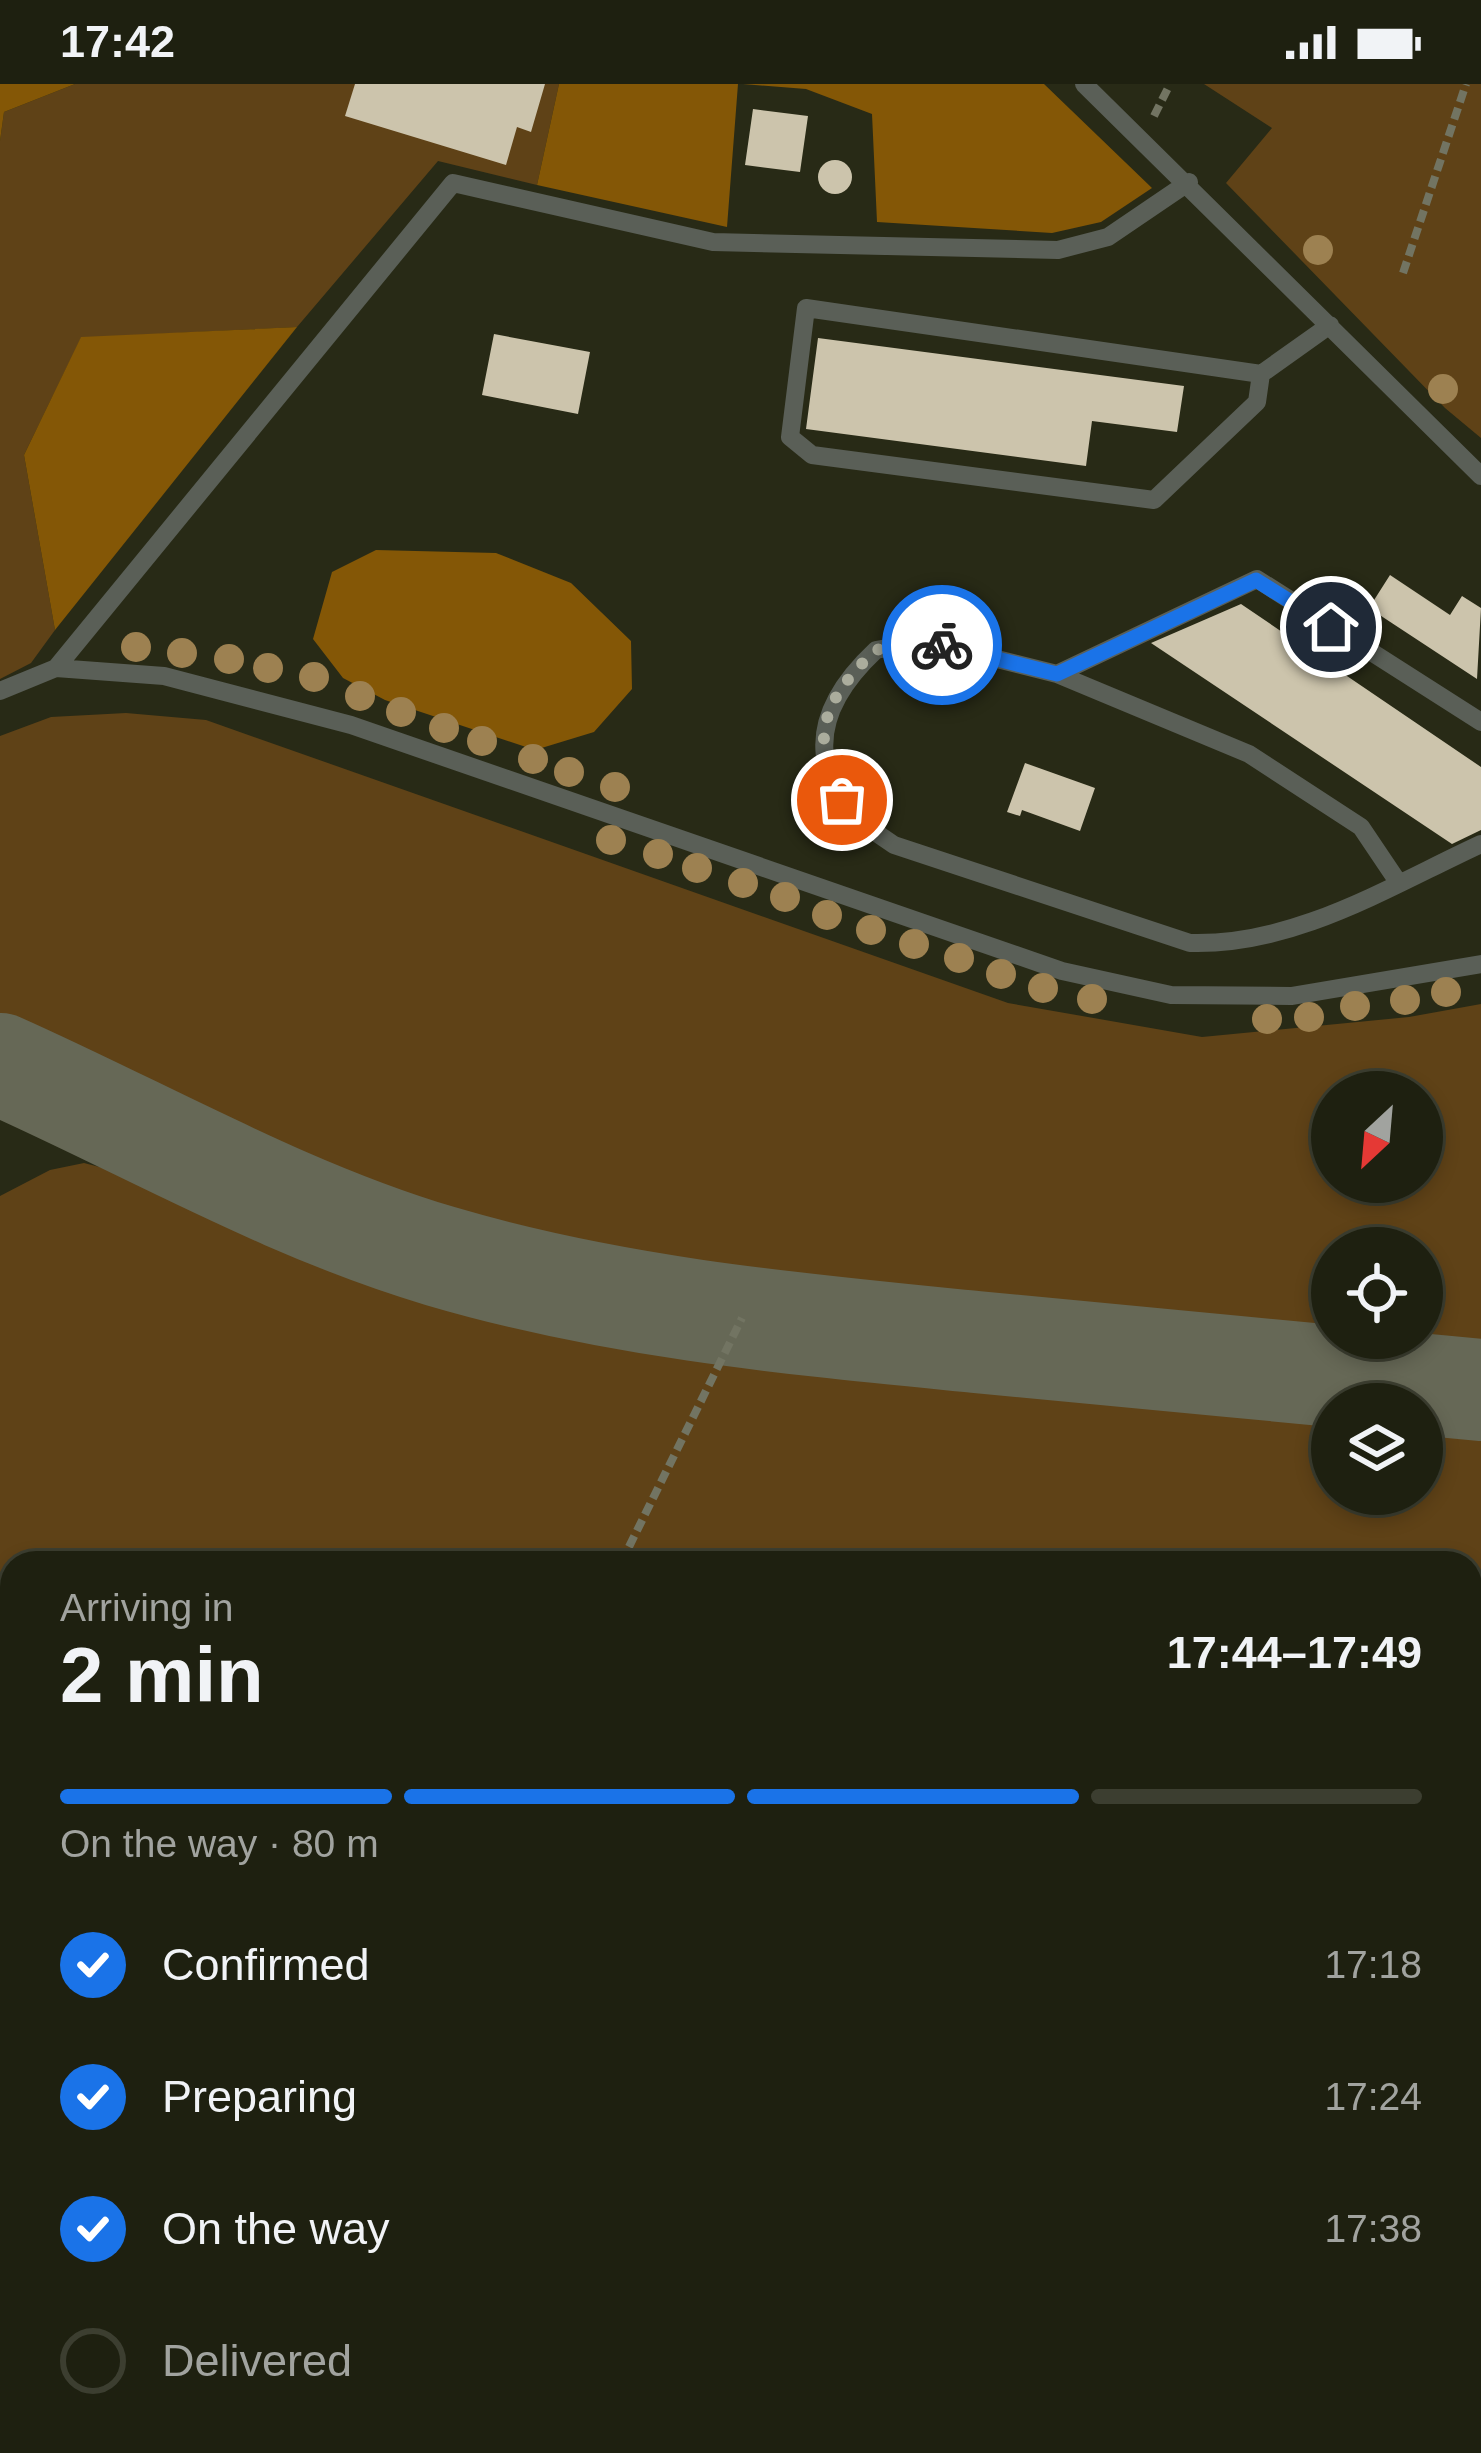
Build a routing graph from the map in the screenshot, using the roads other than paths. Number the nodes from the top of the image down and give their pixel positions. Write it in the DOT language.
graph roads {
  1 [pos="1084,84"];
  2 [pos="1189,182"];
  3 [pos="1330,325"];
  4 [pos="1262,374"];
  5 [pos="1481,476"];
  6 [pos="56,668"];
  7 [pos="1057,674"];
  8 [pos="0,691"];
  9 [pos="1481,722"];
  10 [pos="1481,844"];
  11 [pos="1398,882"];
  12 [pos="1481,964"];
  1 -- 2 [label="lane"];
  2 -- 3 [label="lane"];
  2 -- 6 [label="lane"];
  3 -- 4 [label="lane"];
  3 -- 5 [label="lane"];
  4 -- 4 [label="lane"];
  6 -- 8 [label="lane"];
  6 -- 12 [label="lane"];
  7 -- 9 [label="lane"];
  7 -- 11 [label="lane"];
  7 -- 11 [label="lane"];
  10 -- 11 [label="lane"];
}
